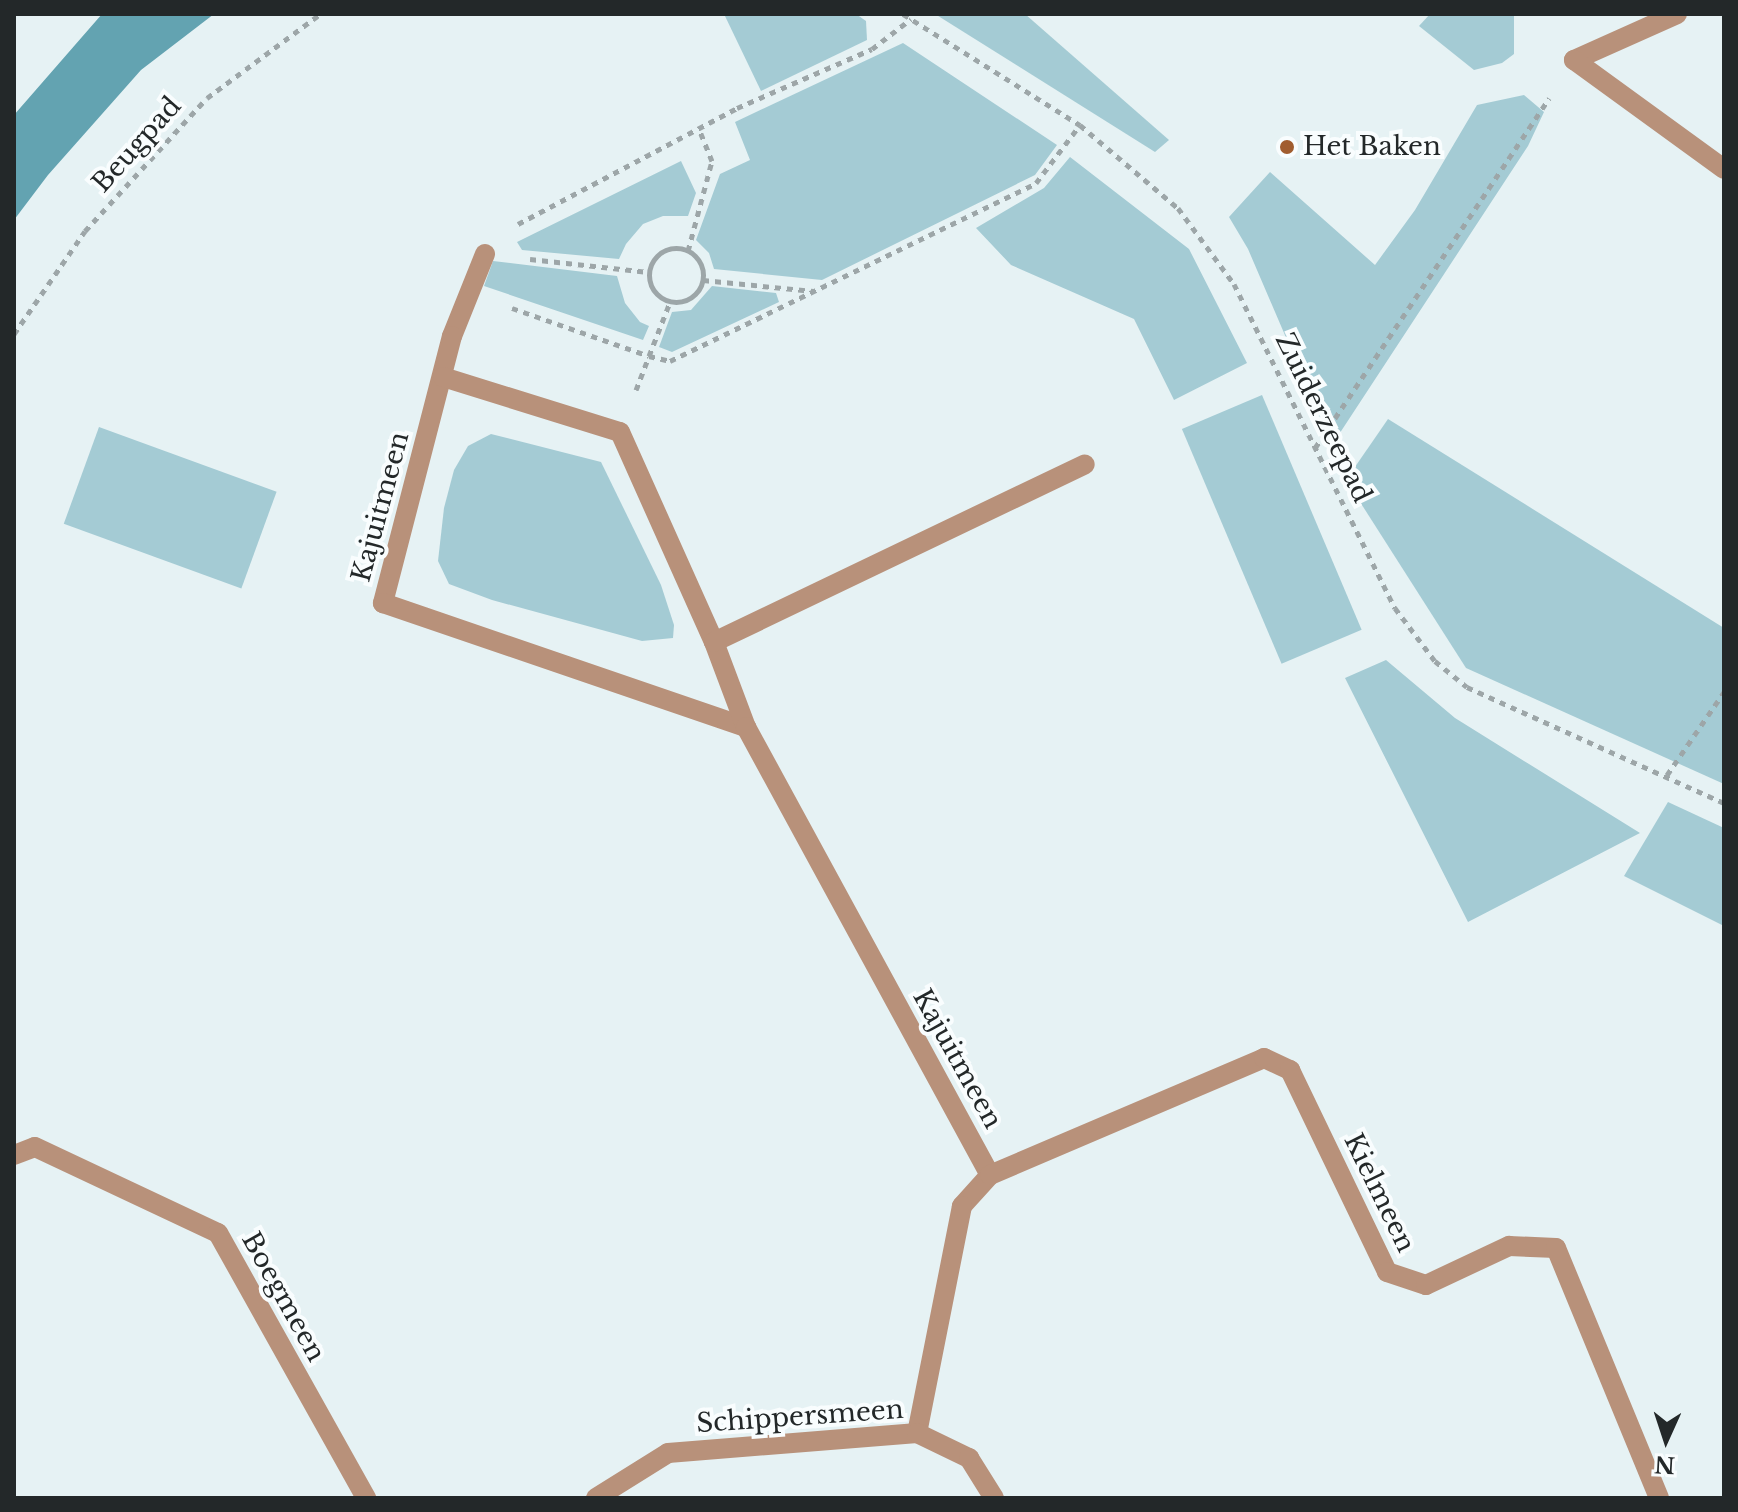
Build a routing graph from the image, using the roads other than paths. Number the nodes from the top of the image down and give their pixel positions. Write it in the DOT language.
graph roads {
  1 [pos="1677,14"];
  2 [pos="1724,169"];
  3 [pos="485,254"];
  4 [pos="443,377"];
  5 [pos="1085,464"];
  6 [pos="714,642"];
  7 [pos="746,727"];
  8 [pos="14,1155"];
  9 [pos="990,1175"];
  10 [pos="917,1433"];
  11 [pos="366,1498"];
  12 [pos="596,1498"];
  13 [pos="994,1498"];
  14 [pos="1659,1498"];
  1 -- 2 [label="street"];
  3 -- 4 [label="street, Kajuitmeen"];
  4 -- 6 [label="street, Kajuitmeen"];
  4 -- 7 [label="street, Kajuitmeen"];
  5 -- 6 [label="street"];
  6 -- 7 [label="street, Kajuitmeen"];
  7 -- 9 [label="street, Kajuitmeen"];
  8 -- 11 [label="street, Boegmeen"];
  9 -- 10 [label="street"];
  9 -- 14 [label="street, Kielmeen"];
  10 -- 12 [label="street, Schippersmeen"];
  10 -- 13 [label="street, Schippersmeen"];
}
